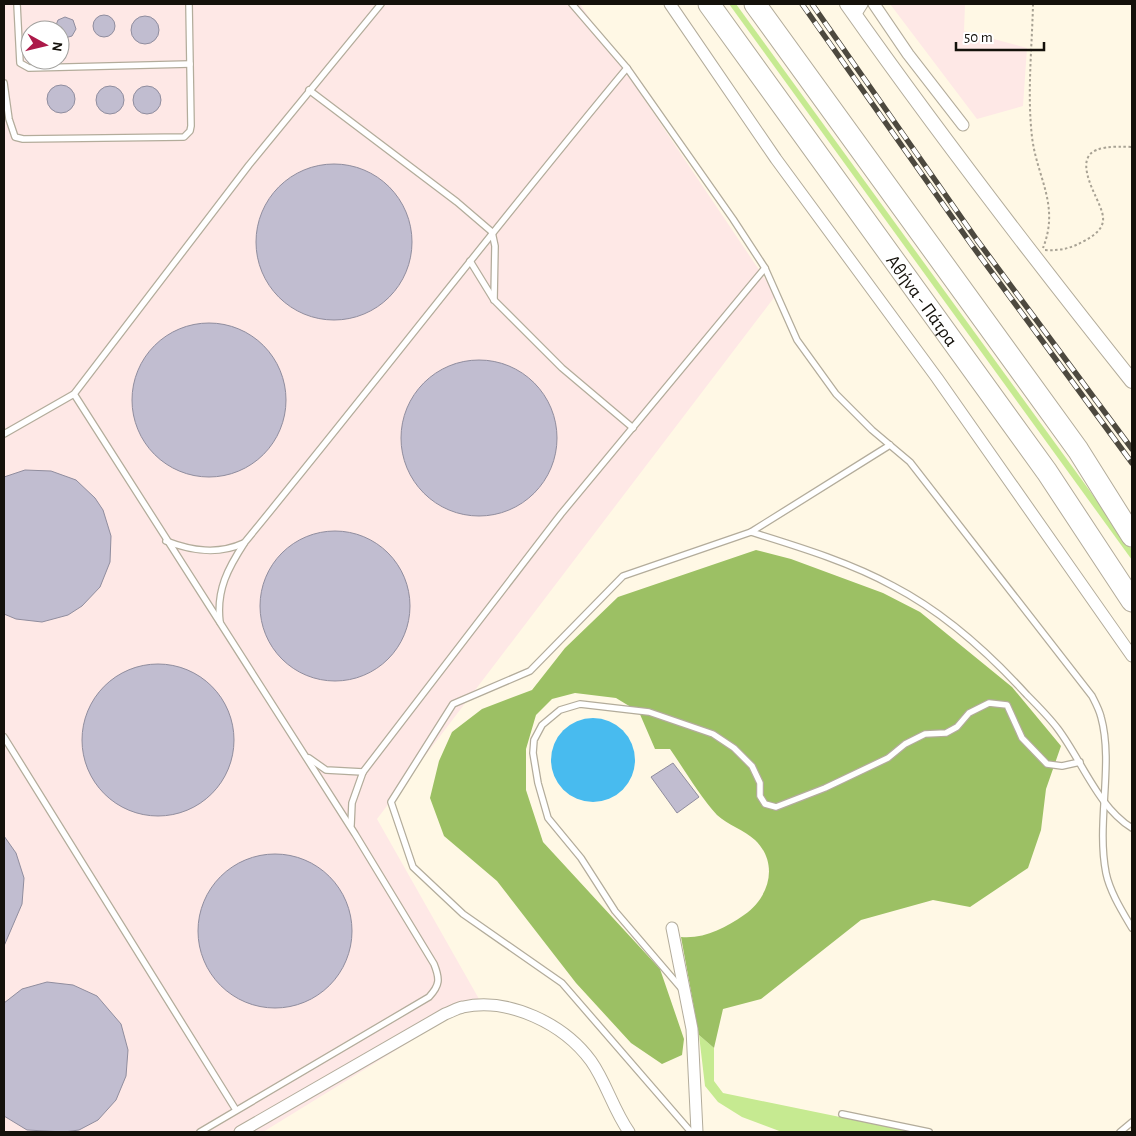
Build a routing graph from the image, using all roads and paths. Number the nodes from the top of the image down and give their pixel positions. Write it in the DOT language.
graph roads {
  1 [pos="17,4"];
  2 [pos="189,4"];
  3 [pos="381,4"];
  4 [pos="572,4"];
  5 [pos="670,4"];
  6 [pos="709,4"];
  7 [pos="755,4"];
  8 [pos="847,4"];
  9 [pos="874,4"];
  10 [pos="1034,4"];
  11 [pos="858,10"];
  12 [pos="190,64"];
  13 [pos="626,68"];
  14 [pos="4,83"];
  15 [pos="309,90"];
  16 [pos="963,125"];
  17 [pos="1132,147"];
  18 [pos="492,232"];
  19 [pos="1042,249"];
  20 [pos="470,261"];
  21 [pos="1038,263"];
  22 [pos="764,268"];
  23 [pos="494,300"];
  24 [pos="1132,381"];
  25 [pos="74,394"];
  26 [pos="633,428"];
  27 [pos="4,434"];
  28 [pos="890,445"];
  29 [pos="1078,450"];
  30 [pos="1047,472"];
  31 [pos="1132,513"];
  32 [pos="751,532"];
  33 [pos="1132,536"];
  34 [pos="166,541"];
  35 [pos="245,542"];
  36 [pos="1132,574"];
  37 [pos="1132,600"];
  38 [pos="220,625"];
  39 [pos="1132,656"];
  40 [pos="4,737"];
  41 [pos="303,752"];
  42 [pos="1080,762"];
  43 [pos="363,772"];
  44 [pos="1103,798"];
  45 [pos="351,827"];
  46 [pos="1132,828"];
  47 [pos="672,928"];
  48 [pos="1132,928"];
  49 [pos="685,993"];
  50 [pos="236,1110"];
  51 [pos="842,1114"];
  52 [pos="1132,1122"];
  53 [pos="200,1132"];
  54 [pos="240,1132"];
  55 [pos="629,1132"];
  56 [pos="691,1132"];
  57 [pos="697,1132"];
  58 [pos="929,1132"];
  59 [pos="1120,1132"];
  1 -- 12 [label="lane"];
  2 -- 12 [label="lane"];
  3 -- 15 [label="lane"];
  4 -- 13 [label="lane"];
  5 -- 39 [label="street"];
  6 -- 30 [label="highway, Αθήνα - Πάτρα"];
  7 -- 29 [label="highway, Αθήνα - Πάτρα"];
  8 -- 11 [label="street"];
  9 -- 16 [label="street"];
  10 -- 19 [label="path"];
  11 -- 21 [label="street"];
  12 -- 14 [label="lane"];
  13 -- 18 [label="lane"];
  13 -- 22 [label="lane"];
  15 -- 18 [label="lane"];
  15 -- 25 [label="lane"];
  17 -- 19 [label="path"];
  18 -- 20 [label="lane"];
  18 -- 23 [label="lane"];
  19 -- 21 [label="path"];
  20 -- 23 [label="lane"];
  20 -- 35 [label="lane"];
  21 -- 24 [label="street"];
  22 -- 26 [label="lane"];
  22 -- 28 [label="lane"];
  23 -- 26 [label="lane"];
  25 -- 27 [label="lane"];
  25 -- 34 [label="lane"];
  26 -- 43 [label="lane"];
  28 -- 32 [label="lane"];
  28 -- 44 [label="lane"];
  29 -- 31 [label="highway"];
  29 -- 33 [label="highway, Αθήνα - Πάτρα"];
  30 -- 36 [label="highway"];
  30 -- 37 [label="highway, Αθήνα - Πάτρα"];
  32 -- 42 [label="lane"];
  32 -- 56 [label="lane"];
  34 -- 35 [label="lane"];
  34 -- 38 [label="lane"];
  35 -- 38 [label="lane"];
  38 -- 41 [label="lane"];
  40 -- 50 [label="lane"];
  41 -- 43 [label="lane"];
  41 -- 45 [label="lane"];
  42 -- 44 [label="lane"];
  42 -- 49 [label="lane"];
  43 -- 45 [label="lane"];
  44 -- 46 [label="lane"];
  44 -- 48 [label="lane"];
  45 -- 50 [label="lane"];
  47 -- 49 [label="street"];
  49 -- 57 [label="street"];
  50 -- 53 [label="lane"];
  51 -- 58 [label="lane"];
  52 -- 59 [label="lane"];
  54 -- 55 [label="street"];
}
